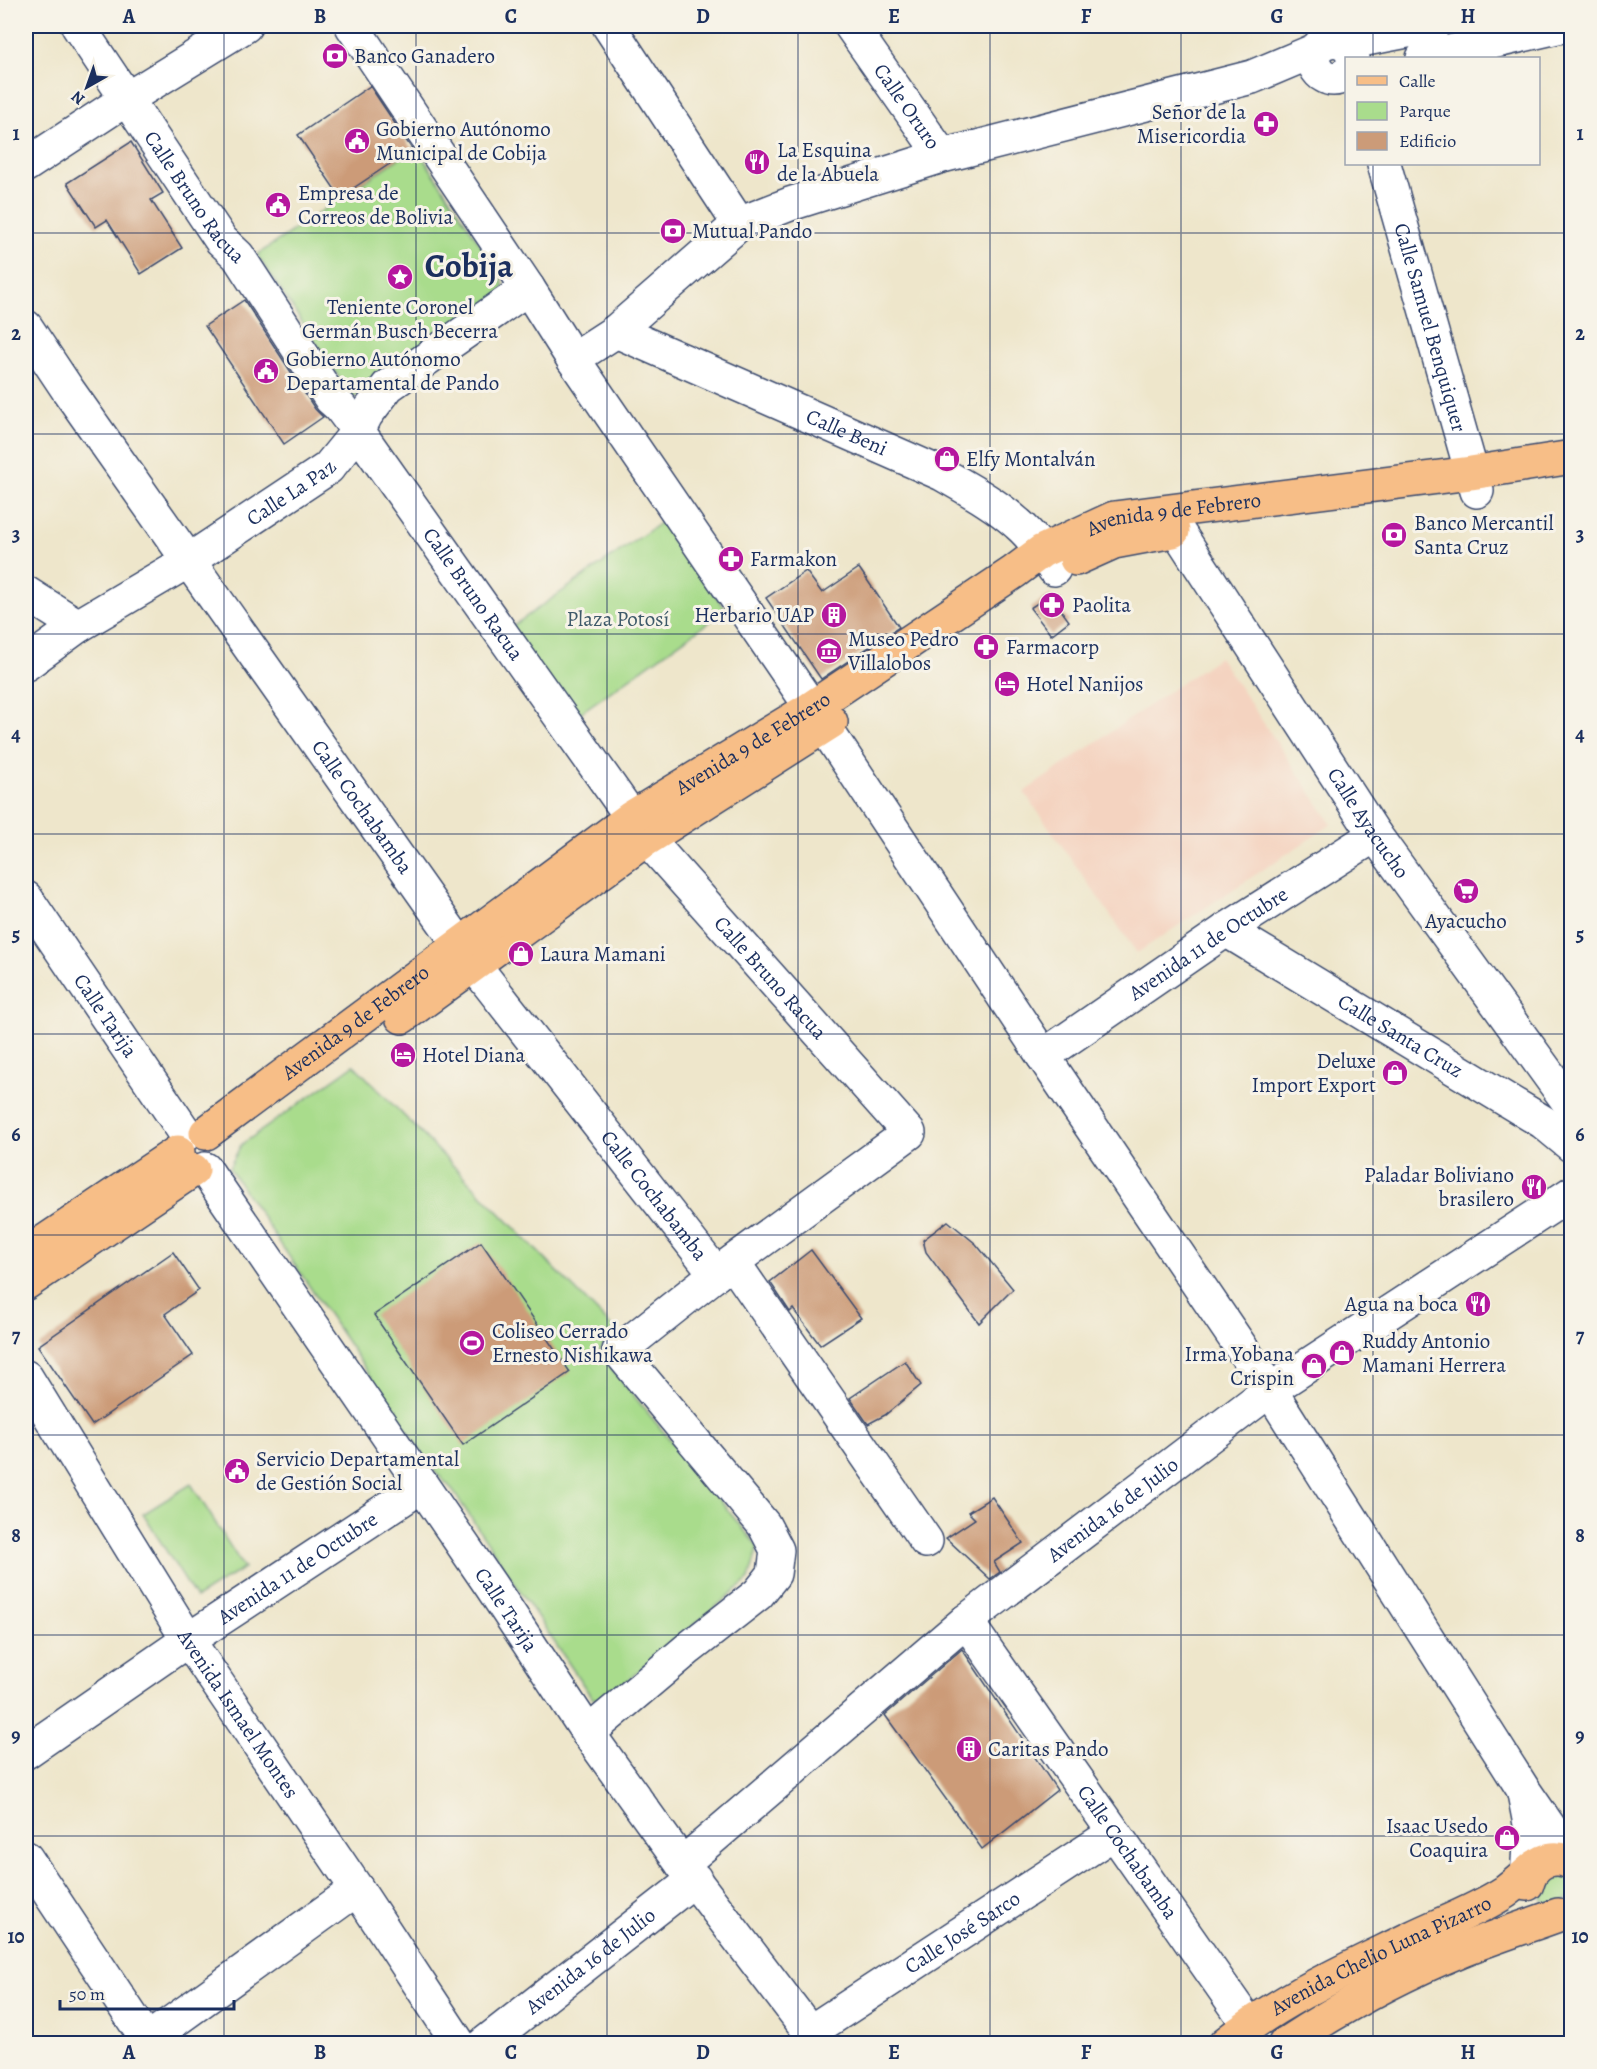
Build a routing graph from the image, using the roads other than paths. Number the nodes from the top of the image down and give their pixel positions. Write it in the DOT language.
graph roads {
  1 [pos="78,26"];
  2 [pos="245,26"];
  3 [pos="352,26"];
  4 [pos="609,26"];
  5 [pos="850,26"];
  6 [pos="1433,26"];
  7 [pos="1562,26"];
  8 [pos="1365,57"];
  9 [pos="1427,57"];
  10 [pos="1339,69"];
  11 [pos="128,98"];
  12 [pos="942,156"];
  13 [pos="26,165"];
  14 [pos="1384,165"];
  15 [pos="739,224"];
  16 [pos="528,288"];
  17 [pos="26,327"];
  18 [pos="616,331"];
  19 [pos="573,359"];
  20 [pos="358,431"];
  21 [pos="1572,457"];
  22 [pos="1572,477"];
  23 [pos="1474,482"];
  24 [pos="1177,531"];
  25 [pos="1048,560"];
  26 [pos="188,561"];
  27 [pos="26,593"];
  28 [pos="78,626"];
  29 [pos="26,664"];
  30 [pos="818,717"];
  31 [pos="640,828"];
  32 [pos="1375,835"];
  33 [pos="26,898"];
  34 [pos="1226,930"];
  35 [pos="467,956"];
  36 [pos="1043,1056"];
  37 [pos="1572,1107"];
  38 [pos="1572,1146"];
  39 [pos="198,1151"];
  40 [pos="1572,1193"];
  41 [pos="26,1254"];
  42 [pos="725,1268"];
  43 [pos="26,1283"];
  44 [pos="26,1377"];
  45 [pos="1270,1390"];
  46 [pos="422,1486"];
  47 [pos="926,1541"];
  48 [pos="966,1621"];
  49 [pos="188,1640"];
  50 [pos="588,1733"];
  51 [pos="26,1752"];
  52 [pos="1523,1789"];
  53 [pos="1114,1833"];
  54 [pos="26,1858"];
  55 [pos="1571,1862"];
  56 [pos="689,1872"];
  57 [pos="1530,1873"];
  58 [pos="357,1889"];
  59 [pos="1565,1913"];
  60 [pos="1237,2034"];
  61 [pos="814,2038"];
  62 [pos="144,2042"];
  63 [pos="459,2043"];
  64 [pos="484,2043"];
  65 [pos="1285,2043"];
  1 -- 11 [label="street, Calle Bruno Racua"];
  2 -- 11 [label="street"];
  3 -- 16 [label="street"];
  4 -- 15 [label="street"];
  5 -- 12 [label="street, Calle Oruro"];
  6 -- 8 [label="street"];
  7 -- 9 [label="street"];
  10 -- 12 [label="street"];
  11 -- 13 [label="street"];
  11 -- 20 [label="street, Calle Bruno Racua"];
  12 -- 15 [label="street"];
  14 -- 23 [label="street, Calle Samuel Benquiquer"];
  15 -- 18 [label="street"];
  16 -- 19 [label="street"];
  16 -- 20 [label="street, Calle La Paz"];
  17 -- 26 [label="street, Calle Cochabamba"];
  18 -- 19 [label="street"];
  18 -- 25 [label="street, Calle Beni"];
  19 -- 30 [label="street"];
  20 -- 26 [label="street, Calle La Paz"];
  20 -- 31 [label="street, Calle Bruno Racua"];
  21 -- 23 [label="main road, Avenida 9 de Febrero"];
  22 -- 23 [label="main road, Avenida 9 de Febrero"];
  23 -- 24 [label="main road, Avenida 9 de Febrero"];
  23 -- 25 [label="main road, Avenida 9 de Febrero"];
  24 -- 25 [label="main road, Avenida 9 de Febrero"];
  24 -- 32 [label="street, Calle Ayacucho"];
  25 -- 30 [label="main road, Avenida 9 de Febrero"];
  26 -- 28 [label="street, Calle La Paz"];
  26 -- 35 [label="street, Calle Cochabamba"];
  27 -- 28 [label="street"];
  28 -- 29 [label="street, Calle La Paz"];
  30 -- 31 [label="main road, Avenida 9 de Febrero"];
  30 -- 36 [label="street"];
  31 -- 35 [label="main road, Avenida 9 de Febrero"];
  31 -- 42 [label="street, Calle Bruno Racua"];
  32 -- 34 [label="street, Avenida 11 de Octubre"];
  32 -- 37 [label="street, Calle Ayacucho"];
  33 -- 39 [label="street, Calle Tarija"];
  34 -- 36 [label="street, Avenida 11 de Octubre"];
  34 -- 38 [label="street, Calle Santa Cruz"];
  35 -- 39 [label="main road, Avenida 9 de Febrero"];
  35 -- 42 [label="street, Calle Cochabamba"];
  36 -- 45 [label="street"];
  39 -- 41 [label="main road, Avenida 9 de Febrero"];
  39 -- 43 [label="main road, Avenida 9 de Febrero"];
  39 -- 46 [label="street, Calle Tarija"];
  40 -- 45 [label="street, Avenida 16 de Julio"];
  42 -- 47 [label="street, Calle Cochabamba"];
  42 -- 50 [label="street"];
  44 -- 49 [label="street, Avenida Ismael Montes"];
  45 -- 48 [label="street, Avenida 16 de Julio"];
  45 -- 52 [label="street"];
  46 -- 49 [label="street, Avenida 11 de Octubre"];
  46 -- 50 [label="street, Calle Tarija"];
  48 -- 53 [label="street, Calle Cochabamba"];
  48 -- 56 [label="street, Avenida 16 de Julio"];
  49 -- 51 [label="street, Avenida 11 de Octubre"];
  49 -- 58 [label="street, Avenida Ismael Montes"];
  50 -- 56 [label="street, Calle Tarija"];
  52 -- 55 [label="street"];
  52 -- 57 [label="street"];
  53 -- 60 [label="street, Calle Cochabamba"];
  53 -- 61 [label="street, Calle José Sarco"];
  54 -- 62 [label="street"];
  55 -- 57 [label="main road"];
  56 -- 61 [label="street, Calle Tarija"];
  56 -- 64 [label="street, Avenida 16 de Julio"];
  57 -- 59 [label="main road"];
  57 -- 60 [label="main road, Avenida Chelio Luna Pizarro"];
  58 -- 62 [label="street"];
  58 -- 63 [label="street, Avenida Ismael Montes"];
  59 -- 65 [label="main road, Avenida Chelio Luna Pizarro"];
}
